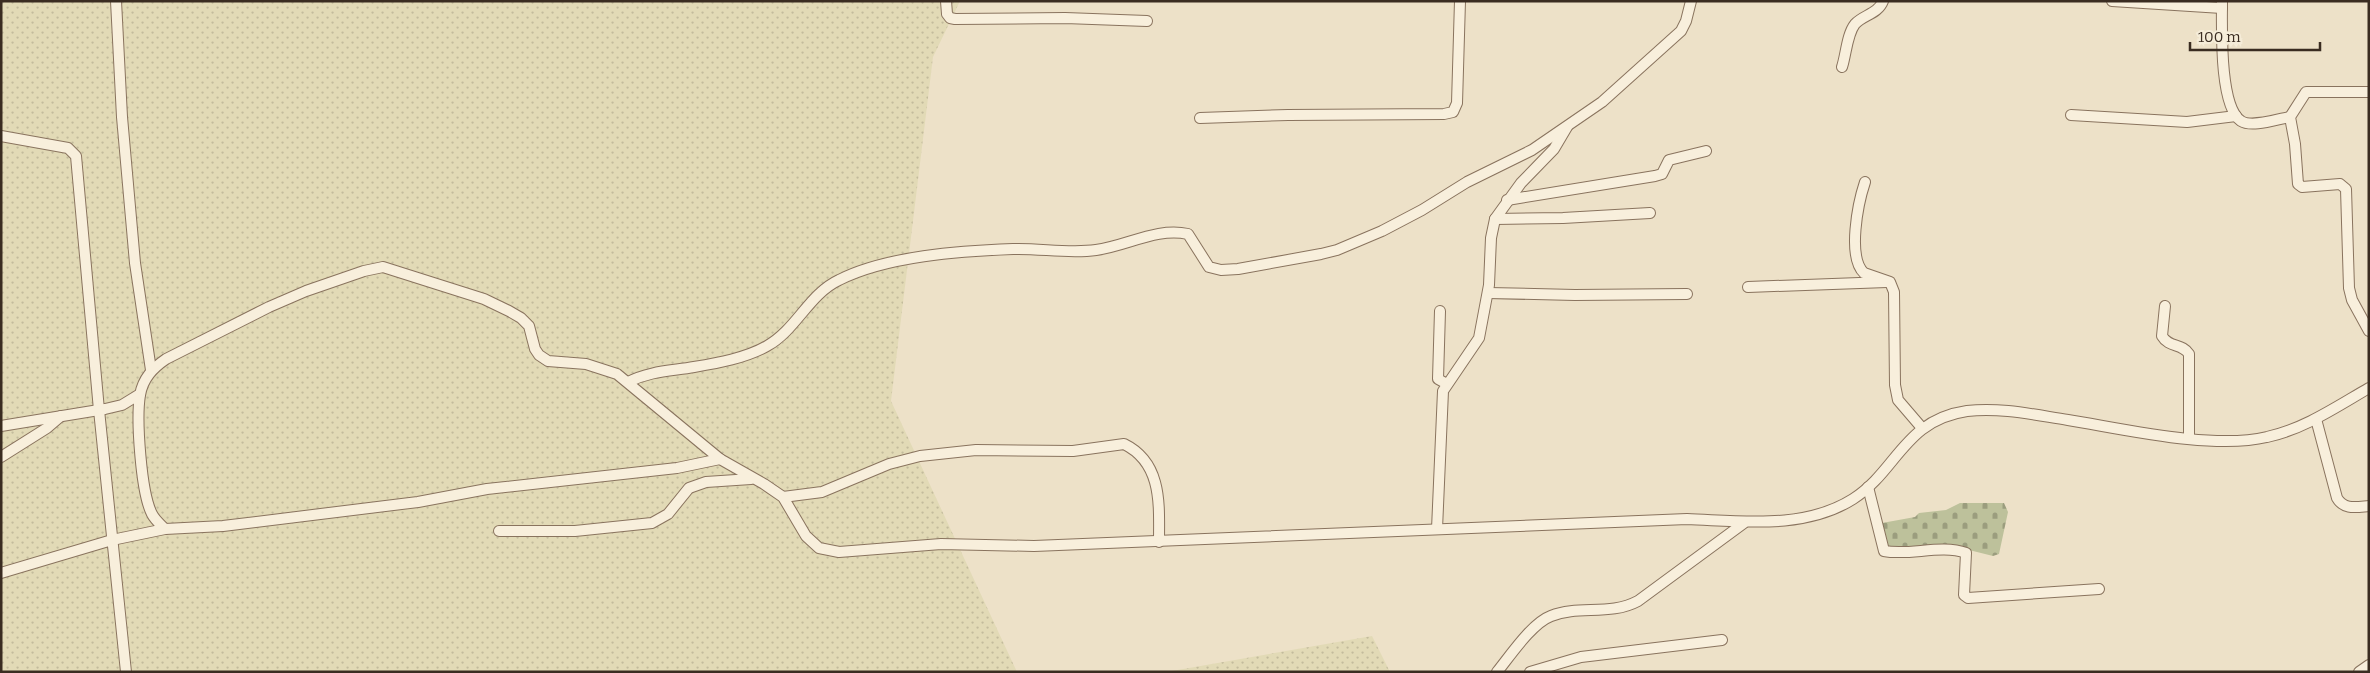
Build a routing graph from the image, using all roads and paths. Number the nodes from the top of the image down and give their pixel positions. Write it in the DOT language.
graph roads {
  1 [pos="116,1"];
  2 [pos="946,1"];
  3 [pos="1460,1"];
  4 [pos="1691,1"];
  5 [pos="1883,1"];
  6 [pos="2112,1"];
  7 [pos="2222,5"];
  8 [pos="1147,21"];
  9 [pos="1842,67"];
  10 [pos="2369,92"];
  11 [pos="2071,115"];
  12 [pos="2236,116"];
  13 [pos="2290,117"];
  14 [pos="1200,118"];
  15 [pos="1569,124"];
  16 [pos="1,136"];
  17 [pos="1706,151"];
  18 [pos="1865,182"];
  19 [pos="1507,200"];
  20 [pos="1650,213"];
  21 [pos="1495,219"];
  22 [pos="1890,282"];
  23 [pos="1748,286"];
  24 [pos="1488,294"];
  25 [pos="1687,294"];
  26 [pos="2166,306"];
  27 [pos="1440,311"];
  28 [pos="2369,331"];
  29 [pos="151,370"];
  30 [pos="628,382"];
  31 [pos="1447,384"];
  32 [pos="2369,388"];
  33 [pos="140,394"];
  34 [pos="99,410"];
  35 [pos="61,415"];
  36 [pos="2316,419"];
  37 [pos="1,426"];
  38 [pos="1922,428"];
  39 [pos="2189,437"];
  40 [pos="1,457"];
  41 [pos="720,460"];
  42 [pos="752,479"];
  43 [pos="1868,487"];
  44 [pos="783,497"];
  45 [pos="2369,506"];
  46 [pos="1744,523"];
  47 [pos="165,529"];
  48 [pos="1437,529"];
  49 [pos="499,531"];
  50 [pos="112,540"];
  51 [pos="1160,542"];
  52 [pos="1,573"];
  53 [pos="2099,589"];
  54 [pos="1722,640"];
  55 [pos="2369,665"];
  56 [pos="126,672"];
  57 [pos="1497,672"];
  58 [pos="1530,672"];
  59 [pos="2359,672"];
  1 -- 29 [label="street"];
  2 -- 8 [label="street"];
  3 -- 14 [label="street"];
  4 -- 15 [label="street"];
  5 -- 9 [label="street"];
  6 -- 7 [label="street"];
  7 -- 12 [label="street"];
  10 -- 13 [label="street"];
  11 -- 12 [label="street"];
  12 -- 13 [label="street"];
  13 -- 28 [label="street"];
  15 -- 19 [label="street"];
  15 -- 30 [label="street"];
  16 -- 34 [label="street"];
  17 -- 19 [label="street"];
  18 -- 22 [label="street"];
  19 -- 21 [label="street"];
  20 -- 21 [label="street"];
  21 -- 24 [label="street"];
  22 -- 23 [label="street"];
  22 -- 38 [label="street"];
  24 -- 25 [label="street"];
  24 -- 31 [label="street"];
  26 -- 39 [label="street"];
  27 -- 31 [label="street"];
  29 -- 30 [label="street"];
  29 -- 33 [label="street"];
  30 -- 41 [label="street"];
  31 -- 48 [label="street"];
  32 -- 36 [label="street"];
  33 -- 34 [label="street"];
  33 -- 47 [label="street"];
  34 -- 35 [label="street"];
  34 -- 50 [label="street"];
  35 -- 37 [label="street"];
  35 -- 40 [label="street"];
  36 -- 39 [label="street"];
  36 -- 45 [label="street"];
  38 -- 39 [label="street"];
  38 -- 43 [label="street"];
  41 -- 42 [label="street"];
  41 -- 47 [label="street"];
  42 -- 44 [label="street"];
  42 -- 49 [label="street"];
  43 -- 46 [label="street"];
  43 -- 53 [label="street"];
  44 -- 51 [label="street"];
  44 -- 51 [label="street"];
  46 -- 48 [label="street"];
  46 -- 57 [label="street"];
  47 -- 50 [label="street"];
  48 -- 51 [label="street"];
  50 -- 52 [label="street"];
  50 -- 56 [label="street"];
  54 -- 58 [label="street"];
  55 -- 59 [label="street"];
}
